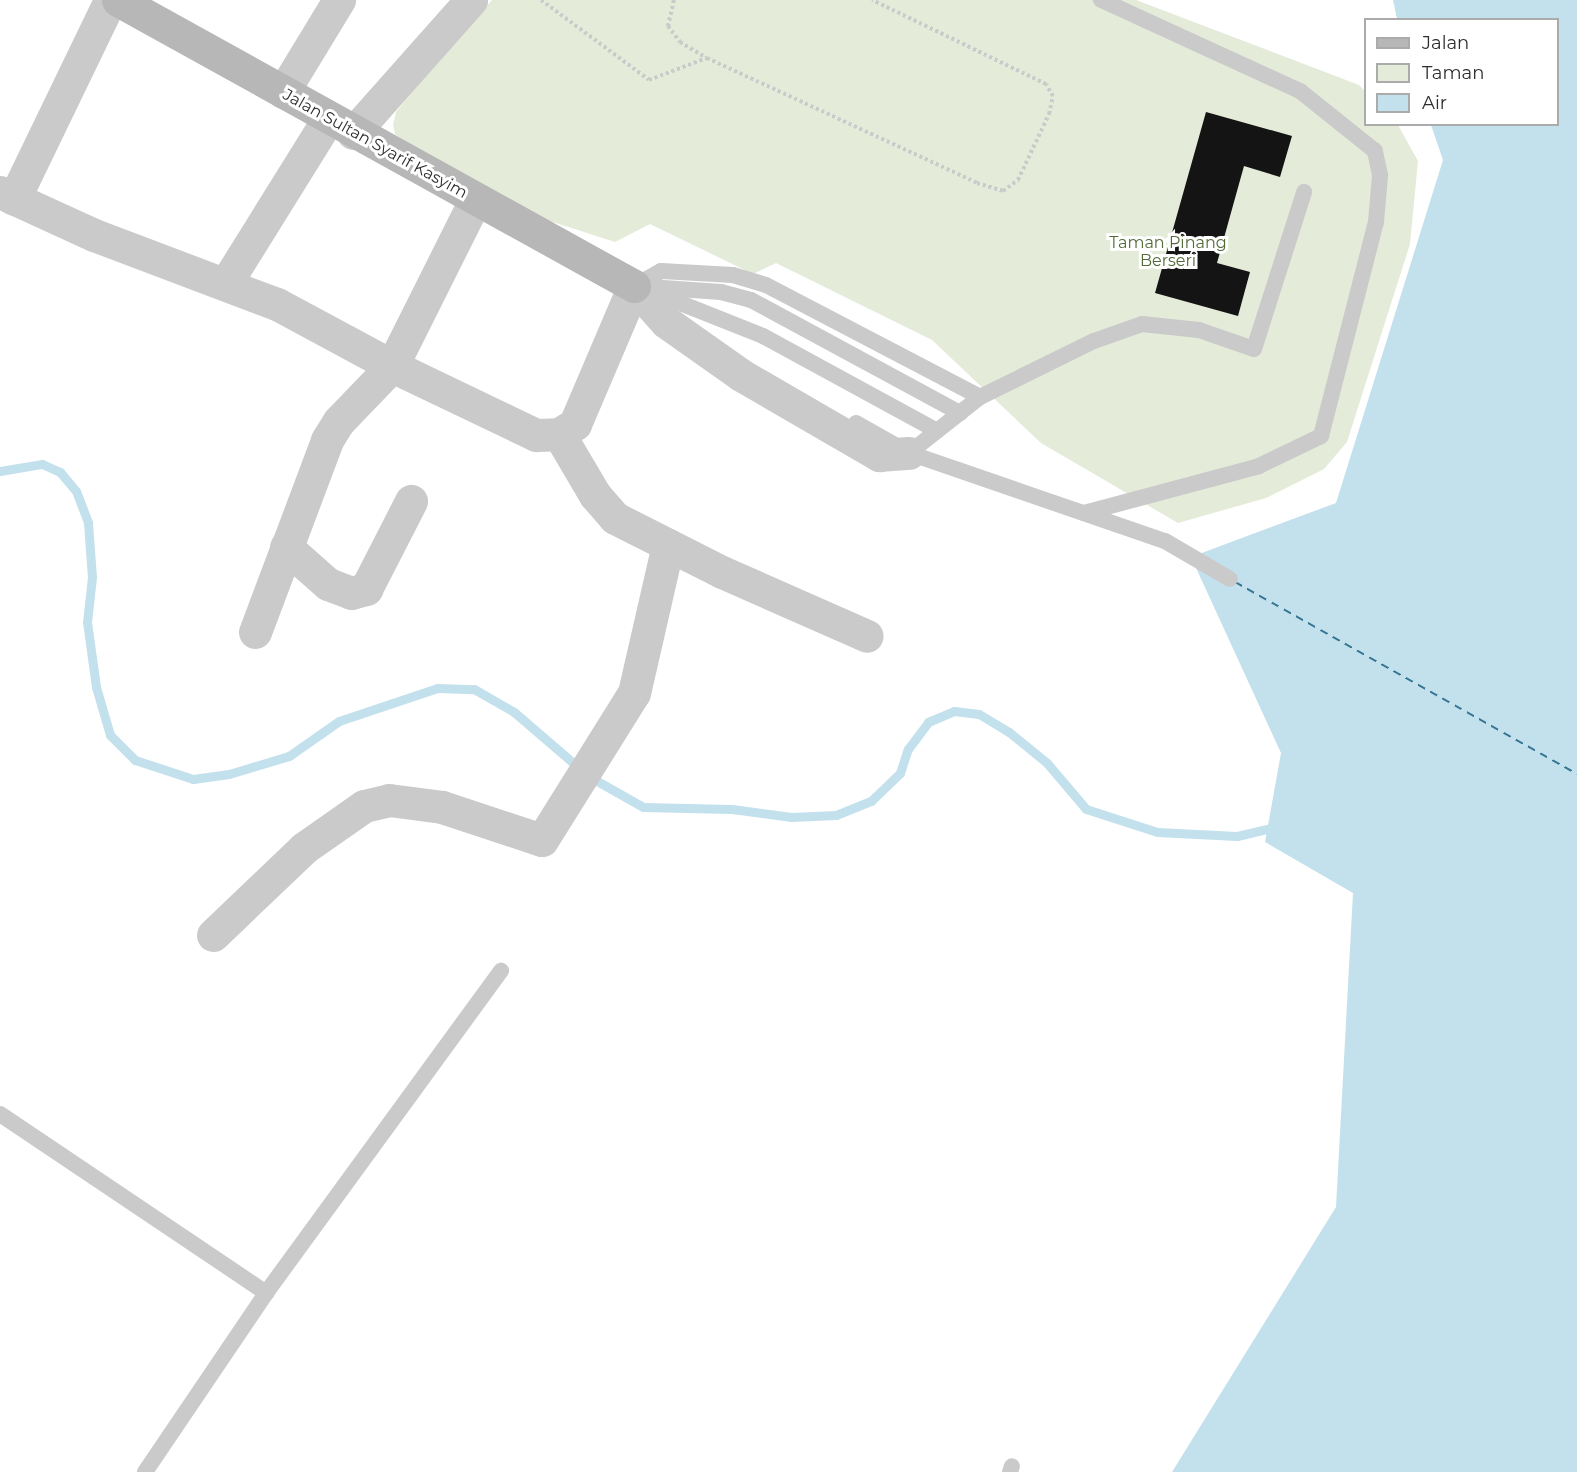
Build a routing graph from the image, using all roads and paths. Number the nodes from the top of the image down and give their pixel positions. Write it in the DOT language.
graph roads {
  1 [pos="110,0"];
  2 [pos="118,0"];
  3 [pos="339,0"];
  4 [pos="471,0"];
  5 [pos="541,0"];
  6 [pos="674,0"];
  7 [pos="872,0"];
  8 [pos="1101,0"];
  9 [pos="707,58"];
  10 [pos="283,92"];
  11 [pos="341,126"];
  12 [pos="1304,192"];
  13 [pos="7,195"];
  14 [pos="475,200"];
  15 [pos="226,283"];
  16 [pos="634,286"];
  17 [pos="392,366"];
  18 [pos="980,397"];
  19 [pos="960,413"];
  20 [pos="937,431"];
  21 [pos="559,434"];
  22 [pos="909,453"];
  23 [pos="411,501"];
  24 [pos="1084,513"];
  25 [pos="668,545"];
  26 [pos="286,547"];
  27 [pos="1230,579"];
  28 [pos="255,632"];
  29 [pos="867,636"];
  30 [pos="213,935"];
  31 [pos="501,971"];
  32 [pos="0,1114"];
  33 [pos="266,1293"];
  34 [pos="145,1472"];
  1 -- 13 [label="street"];
  2 -- 10 [label="main road, Jalan Sultan Syarif Kasyim"];
  3 -- 10 [label="street"];
  4 -- 11 [label="street"];
  5 -- 9 [label="path"];
  6 -- 9 [label="path"];
  7 -- 9 [label="path"];
  8 -- 24 [label="lane"];
  10 -- 11 [label="main road, Jalan Sultan Syarif Kasyim"];
  11 -- 14 [label="main road, Jalan Sultan Syarif Kasyim"];
  11 -- 15 [label="street"];
  12 -- 18 [label="lane"];
  13 -- 15 [label="street"];
  14 -- 16 [label="main road, Jalan Sultan Syarif Kasyim"];
  14 -- 17 [label="street"];
  15 -- 17 [label="street"];
  16 -- 18 [label="lane"];
  16 -- 19 [label="lane"];
  16 -- 20 [label="lane"];
  16 -- 21 [label="street"];
  16 -- 22 [label="street"];
  17 -- 21 [label="street"];
  17 -- 26 [label="street"];
  18 -- 19 [label="lane"];
  19 -- 20 [label="lane"];
  20 -- 22 [label="lane"];
  21 -- 25 [label="street"];
  22 -- 24 [label="lane"];
  23 -- 26 [label="street"];
  24 -- 27 [label="lane"];
  25 -- 29 [label="street"];
  25 -- 30 [label="street"];
  26 -- 28 [label="street"];
  31 -- 33 [label="lane"];
  32 -- 33 [label="lane"];
  33 -- 34 [label="lane"];
}
